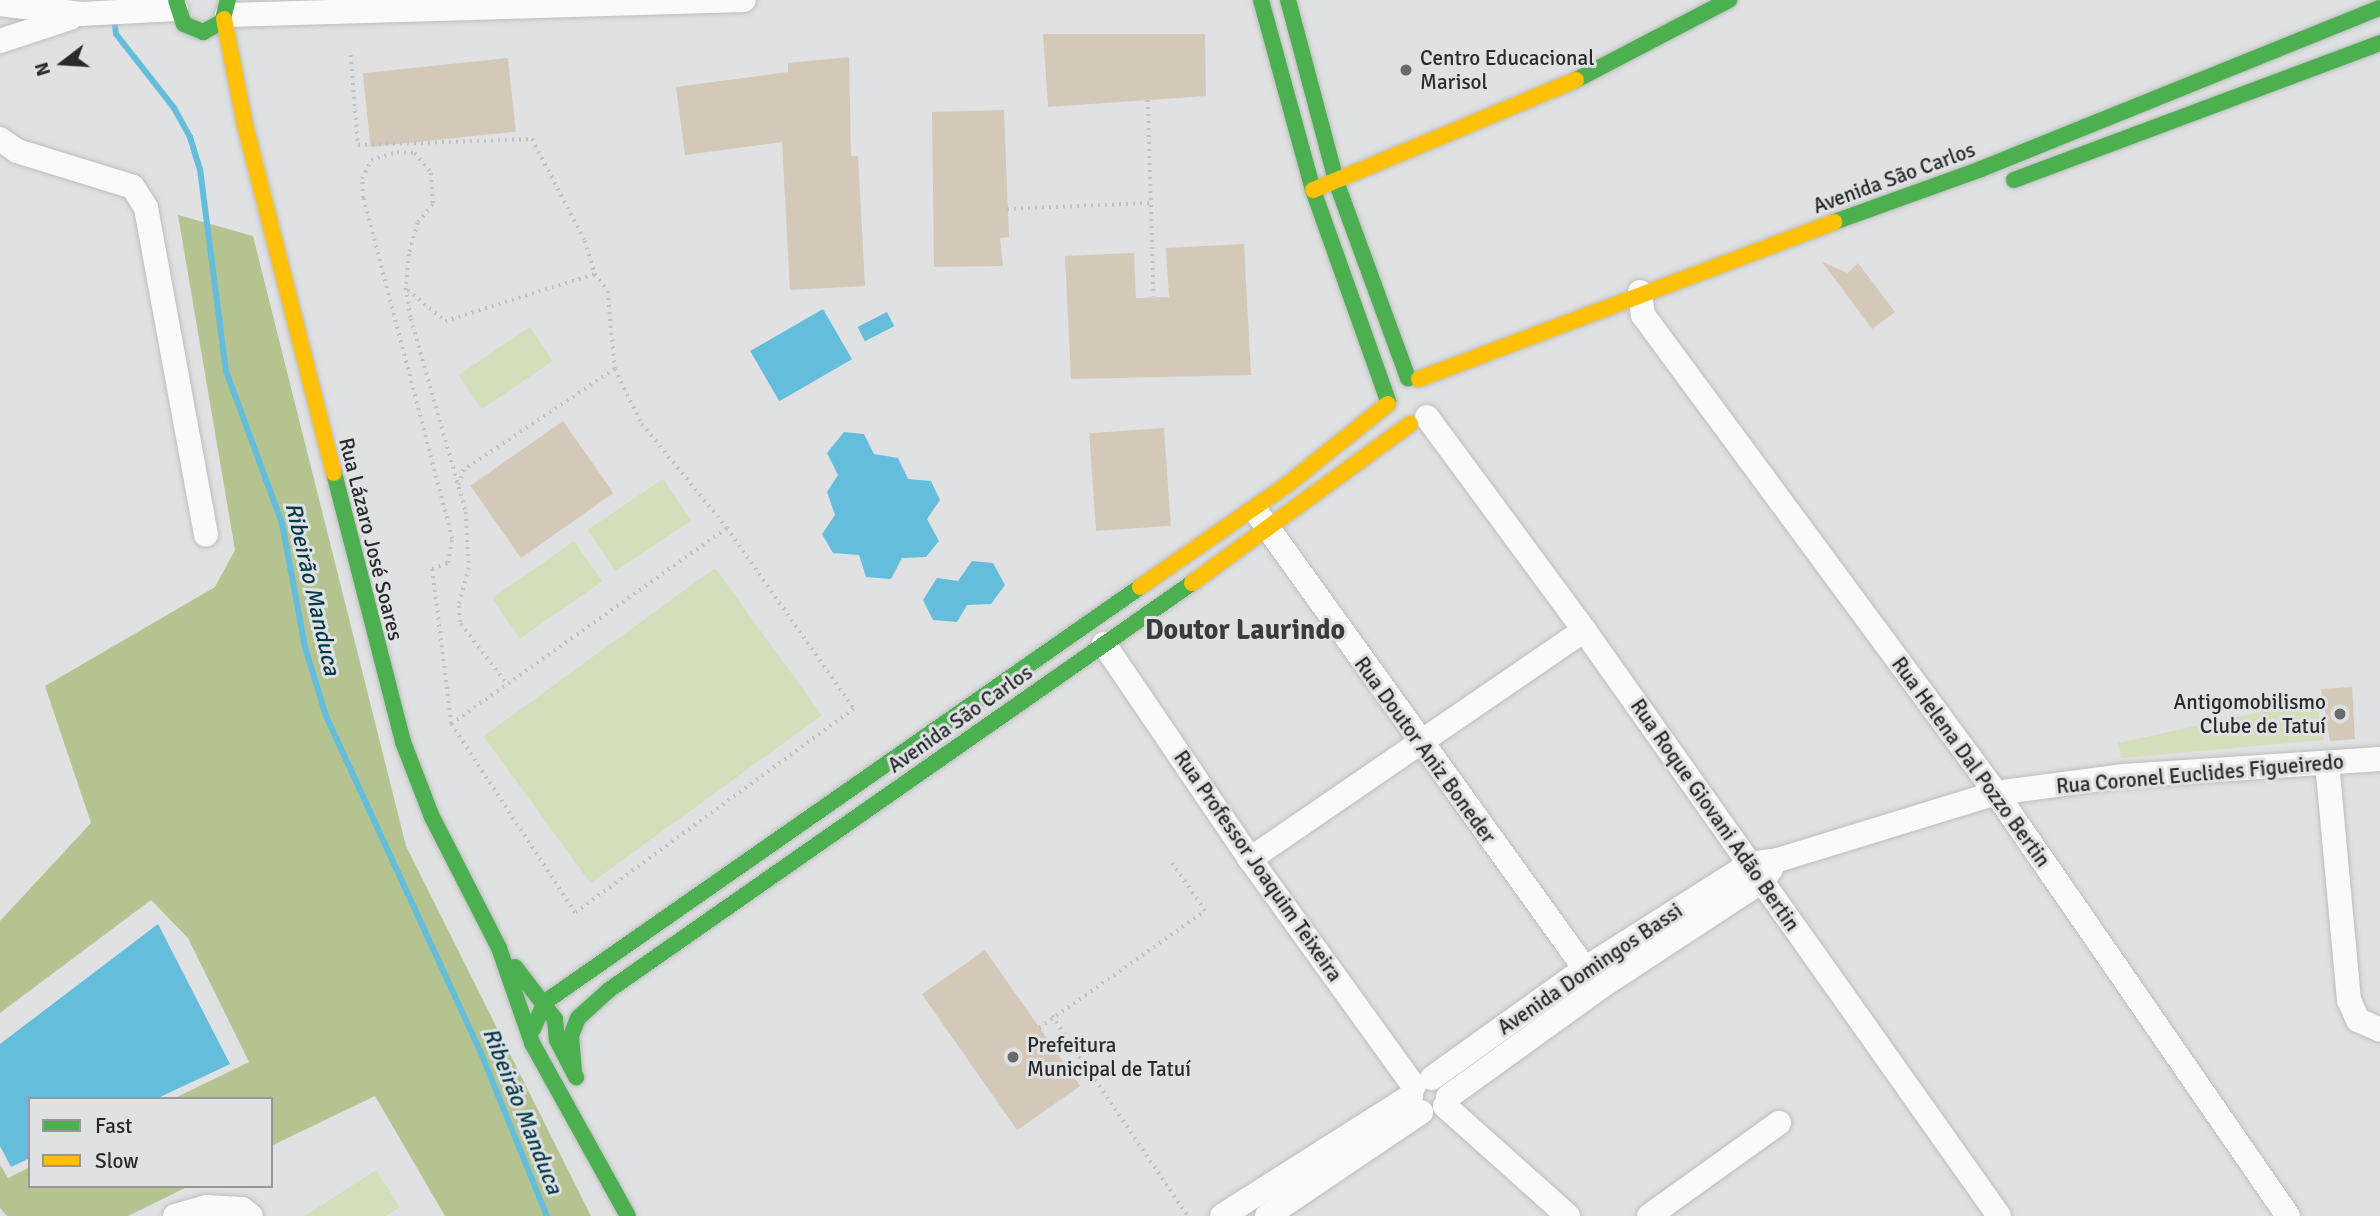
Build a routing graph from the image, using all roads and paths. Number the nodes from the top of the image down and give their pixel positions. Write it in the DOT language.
graph roads {
  1 [pos="733,0"];
  2 [pos="744,0"];
  3 [pos="1261,0"];
  4 [pos="1288,0"];
  5 [pos="1729,0"];
  6 [pos="0,4"];
  7 [pos="176,4"];
  8 [pos="2380,8"];
  9 [pos="226,11"];
  10 [pos="85,14"];
  11 [pos="203,32"];
  12 [pos="0,41"];
  13 [pos="2380,43"];
  14 [pos="351,55"];
  15 [pos="1148,100"];
  16 [pos="245,125"];
  17 [pos="0,139"];
  18 [pos="1337,184"];
  19 [pos="2004,184"];
  20 [pos="1314,190"];
  21 [pos="1152,203"];
  22 [pos="1007,209"];
  23 [pos="595,274"];
  24 [pos="406,288"];
  25 [pos="1154,297"];
  26 [pos="1643,309"];
  27 [pos="615,369"];
  28 [pos="1413,378"];
  29 [pos="1388,403"];
  30 [pos="1419,420"];
  31 [pos="458,486"];
  32 [pos="1254,508"];
  33 [pos="727,528"];
  34 [pos="1268,530"];
  35 [pos="206,535"];
  36 [pos="1584,630"];
  37 [pos="1104,644"];
  38 [pos="507,684"];
  39 [pos="451,724"];
  40 [pos="1421,744"];
  41 [pos="2380,760"];
  42 [pos="2327,763"];
  43 [pos="1996,793"];
  44 [pos="1250,859"];
  45 [pos="1171,862"];
  46 [pos="1756,872"];
  47 [pos="499,948"];
  48 [pos="1591,979"];
  49 [pos="545,1002"];
  50 [pos="1052,1016"];
  51 [pos="1039,1028"];
  52 [pos="2380,1030"];
  53 [pos="532,1043"];
  54 [pos="574,1071"];
  55 [pos="582,1089"];
  56 [pos="1428,1096"];
  57 [pos="1779,1123"];
  58 [pos="1989,1213"];
  59 [pos="175,1216"];
  60 [pos="251,1216"];
  61 [pos="628,1216"];
  62 [pos="1188,1216"];
  63 [pos="1222,1216"];
  64 [pos="1268,1216"];
  65 [pos="1568,1216"];
  66 [pos="1649,1216"];
  67 [pos="2288,1216"];
  1 -- 2 [label="street"];
  1 -- 9 [label="street"];
  3 -- 20 [label="main road"];
  4 -- 18 [label="main road"];
  5 -- 18 [label="main road"];
  6 -- 10 [label="street"];
  7 -- 10 [label="street"];
  7 -- 11 [label="main road"];
  8 -- 26 [label="main road, Avenida São Carlos"];
  9 -- 11 [label="main road"];
  9 -- 16 [label="main road, Rua Lázaro José Soares"];
  10 -- 12 [label="street"];
  11 -- 16 [label="main road, Rua Lázaro José Soares"];
  13 -- 19 [label="main road"];
  14 -- 23 [label="path"];
  15 -- 21 [label="path"];
  16 -- 47 [label="main road, Rua Lázaro José Soares"];
  17 -- 35 [label="street"];
  18 -- 20 [label="main road"];
  18 -- 28 [label="main road"];
  20 -- 29 [label="main road"];
  21 -- 22 [label="path"];
  21 -- 25 [label="path"];
  23 -- 24 [label="path"];
  23 -- 27 [label="path"];
  24 -- 31 [label="path"];
  24 -- 39 [label="path"];
  26 -- 28 [label="main road, Avenida São Carlos"];
  26 -- 43 [label="street, Rua Helena Dal Pozzo Bertin"];
  27 -- 31 [label="path"];
  27 -- 33 [label="path"];
  28 -- 29 [label="main road"];
  28 -- 30 [label="main road"];
  29 -- 30 [label="main road"];
  29 -- 32 [label="main road, Avenida São Carlos"];
  30 -- 34 [label="main road, Avenida São Carlos"];
  30 -- 36 [label="street, Rua Roque Giovani Adão Bertin"];
  31 -- 38 [label="path"];
  32 -- 34 [label="street, Rua Doutor Aniz Boneder"];
  32 -- 49 [label="main road, Avenida São Carlos"];
  33 -- 38 [label="path"];
  33 -- 39 [label="path"];
  34 -- 37 [label="main road, Avenida São Carlos"];
  34 -- 40 [label="street, Rua Doutor Aniz Boneder"];
  36 -- 40 [label="street"];
  36 -- 46 [label="street, Rua Roque Giovani Adão Bertin"];
  37 -- 44 [label="street, Rua Professor Joaquim Teixeira"];
  37 -- 54 [label="main road, Avenida São Carlos"];
  38 -- 39 [label="path"];
  40 -- 44 [label="street"];
  40 -- 48 [label="street, Rua Doutor Aniz Boneder"];
  41 -- 42 [label="street, Rua Coronel Euclides Figueiredo"];
  42 -- 43 [label="street, Rua Coronel Euclides Figueiredo"];
  42 -- 52 [label="street"];
  43 -- 46 [label="street, Rua Coronel Euclides Figueiredo"];
  43 -- 67 [label="street, Rua Helena Dal Pozzo Bertin"];
  44 -- 56 [label="street, Rua Professor Joaquim Teixeira"];
  45 -- 50 [label="path"];
  46 -- 48 [label="street, Avenida Domingos Bassi"];
  46 -- 58 [label="street, Rua Roque Giovani Adão Bertin"];
  47 -- 49 [label="main road, Rua Lázaro José Soares"];
  47 -- 53 [label="main road, Rua Lázaro José Soares"];
  48 -- 56 [label="street, Avenida Domingos Bassi"];
  49 -- 53 [label="main road"];
  49 -- 54 [label="main road, Rua Lázaro José Soares"];
  50 -- 51 [label="path"];
  50 -- 62 [label="path"];
  53 -- 61 [label="main road, Rua Lázaro José Soares"];
  54 -- 55 [label="main road, Rua Lázaro José Soares"];
  56 -- 63 [label="street, Avenida Domingos Bassi"];
  56 -- 64 [label="street, Avenida Domingos Bassi"];
  56 -- 65 [label="street, Rua Professor Joaquim Teixeira"];
  57 -- 66 [label="street"];
  59 -- 60 [label="street"];
}
